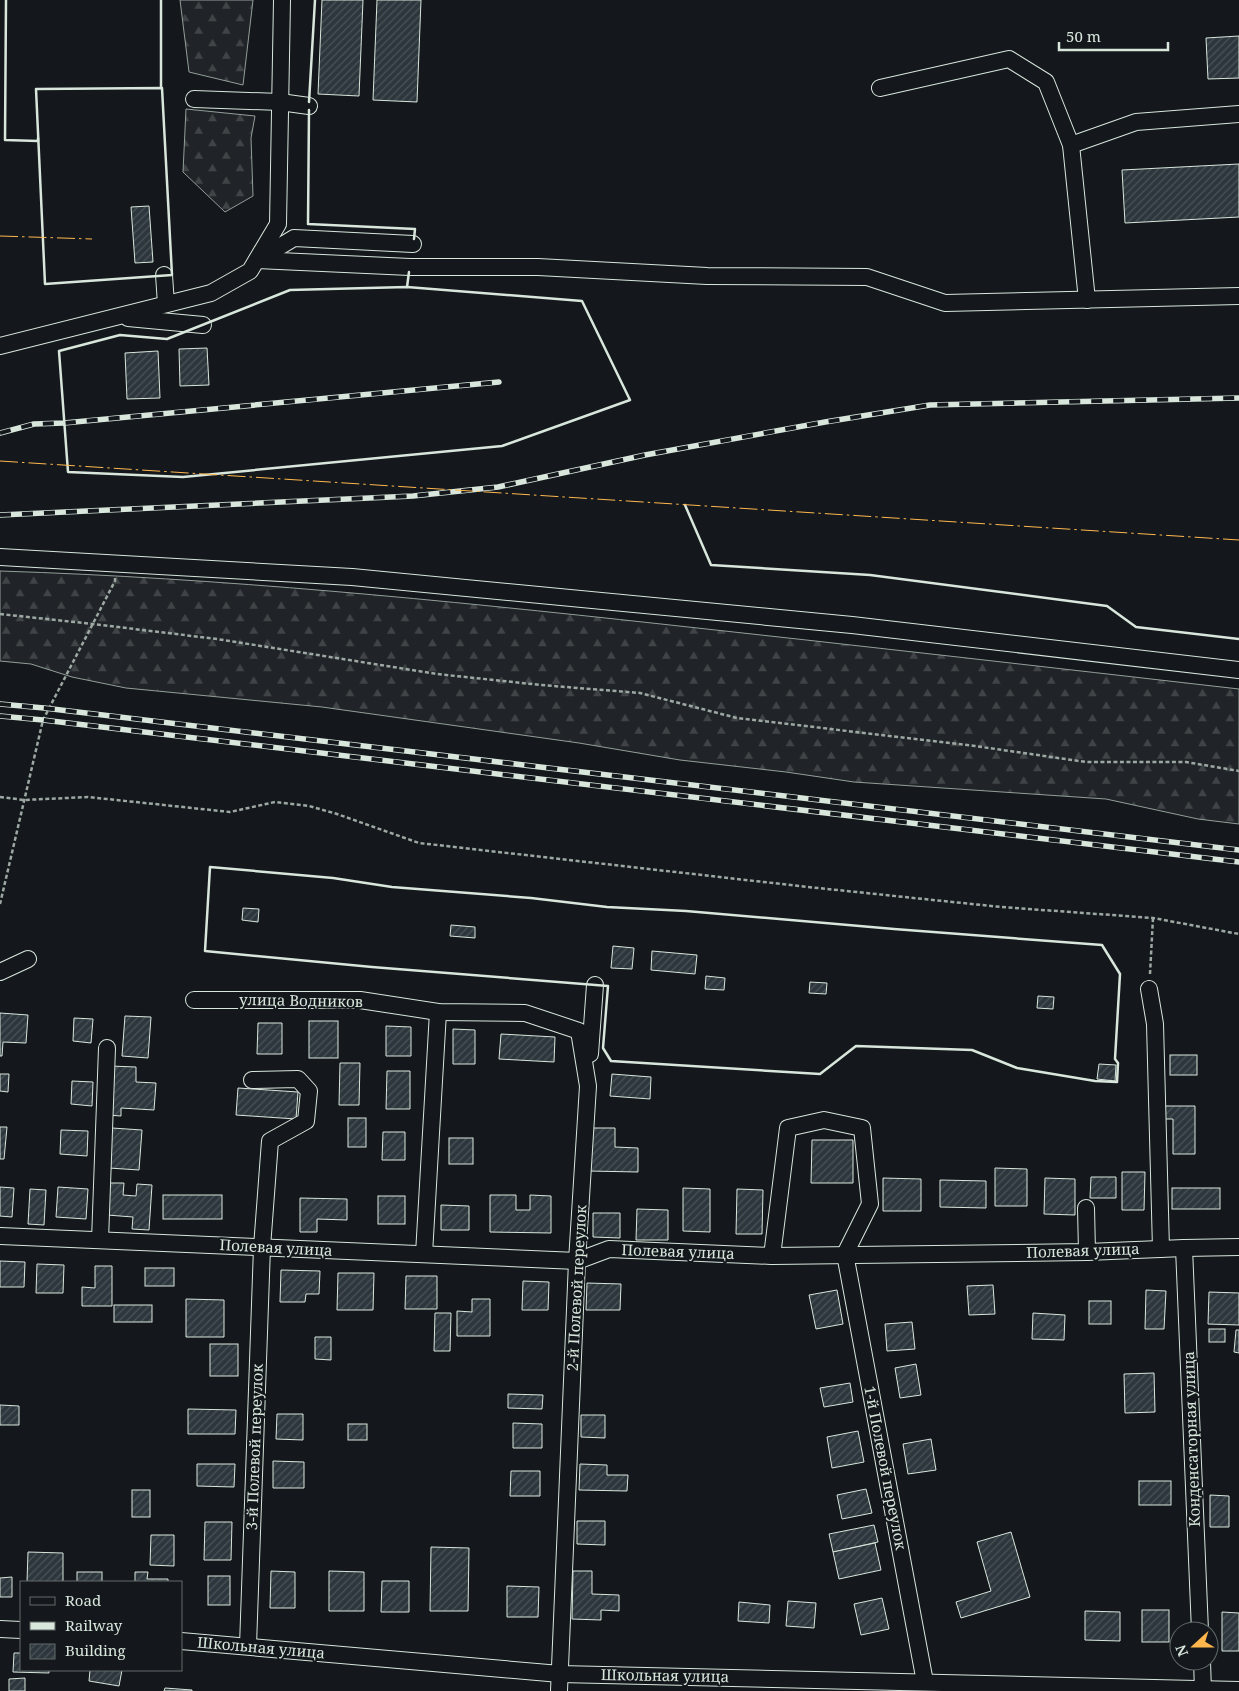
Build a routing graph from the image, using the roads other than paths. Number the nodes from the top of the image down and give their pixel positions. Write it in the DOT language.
graph roads {
  1 [pos="282,0"];
  2 [pos="880,88"];
  3 [pos="194,99"];
  4 [pos="280,102"];
  5 [pos="309,106"];
  6 [pos="1239,114"];
  7 [pos="1072,145"];
  8 [pos="413,244"];
  9 [pos="257,260"];
  10 [pos="164,276"];
  11 [pos="1239,296"];
  12 [pos="1087,300"];
  13 [pos="166,304"];
  14 [pos="114,317"];
  15 [pos="203,325"];
  16 [pos="0,346"];
  17 [pos="0,557"];
  18 [pos="1239,670"];
  19 [pos="28,959"];
  20 [pos="0,972"];
  21 [pos="595,984"];
  22 [pos="1149,989"];
  23 [pos="194,1000"];
  24 [pos="438,1012"];
  25 [pos="107,1048"];
  26 [pos="252,1080"];
  27 [pos="588,1086"];
  28 [pos="1086,1208"];
  29 [pos="0,1236"];
  30 [pos="100,1240"];
  31 [pos="262,1247"];
  32 [pos="1239,1247"];
  33 [pos="1184,1248"];
  34 [pos="1161,1249"];
  35 [pos="1087,1252"];
  36 [pos="424,1254"];
  37 [pos="845,1254"];
  38 [pos="772,1256"];
  39 [pos="577,1261"];
  40 [pos="1200,1621"];
  41 [pos="0,1628"];
  42 [pos="20,1630"];
  43 [pos="182,1641"];
  44 [pos="248,1646"];
  45 [pos="1202,1671"];
  46 [pos="560,1674"];
  47 [pos="925,1682"];
  48 [pos="1203,1690"];
  49 [pos="1239,1690"];
  50 [pos="559,1691"];
  1 -- 4 [label="street"];
  2 -- 7 [label="street"];
  3 -- 4 [label="street"];
  4 -- 5 [label="street"];
  4 -- 9 [label="street"];
  6 -- 7 [label="street"];
  7 -- 12 [label="street"];
  8 -- 9 [label="street"];
  9 -- 12 [label="street"];
  9 -- 13 [label="street"];
  10 -- 13 [label="street"];
  11 -- 12 [label="street"];
  13 -- 14 [label="street"];
  14 -- 15 [label="street"];
  14 -- 16 [label="street"];
  17 -- 18 [label="street"];
  19 -- 20 [label="street"];
  21 -- 27 [label="street"];
  22 -- 34 [label="street"];
  23 -- 24 [label="street, улица Водников"];
  24 -- 27 [label="street, 2-й Полевой переулок"];
  24 -- 36 [label="street"];
  25 -- 30 [label="street"];
  26 -- 31 [label="street, 3-й Полевой переулок"];
  27 -- 39 [label="street, 2-й Полевой переулок"];
  28 -- 35 [label="street"];
  29 -- 30 [label="street, Полевая улица"];
  30 -- 31 [label="street, Полевая улица"];
  31 -- 36 [label="street, Полевая улица"];
  31 -- 44 [label="street, 3-й Полевой переулок"];
  32 -- 33 [label="street, Полевая улица"];
  33 -- 34 [label="street, Полевая улица"];
  33 -- 40 [label="street, Конденсаторная улица"];
  34 -- 35 [label="street, Полевая улица"];
  35 -- 37 [label="street, Полевая улица"];
  36 -- 39 [label="street, Полевая улица"];
  37 -- 38 [label="street, Полевая улица"];
  37 -- 38 [label="street"];
  37 -- 47 [label="street, 1-й Полевой переулок"];
  38 -- 39 [label="street, Полевая улица"];
  39 -- 46 [label="street, 2-й Полевой переулок"];
  41 -- 42 [label="street"];
  43 -- 44 [label="street, Школьная улица"];
  44 -- 46 [label="street, Школьная улица"];
  45 -- 48 [label="street"];
  46 -- 47 [label="street, Школьная улица"];
  46 -- 50 [label="street, 2-й Полевой переулок"];
  47 -- 48 [label="street, Школьная улица"];
  48 -- 49 [label="street, Школьная улица"];
}
